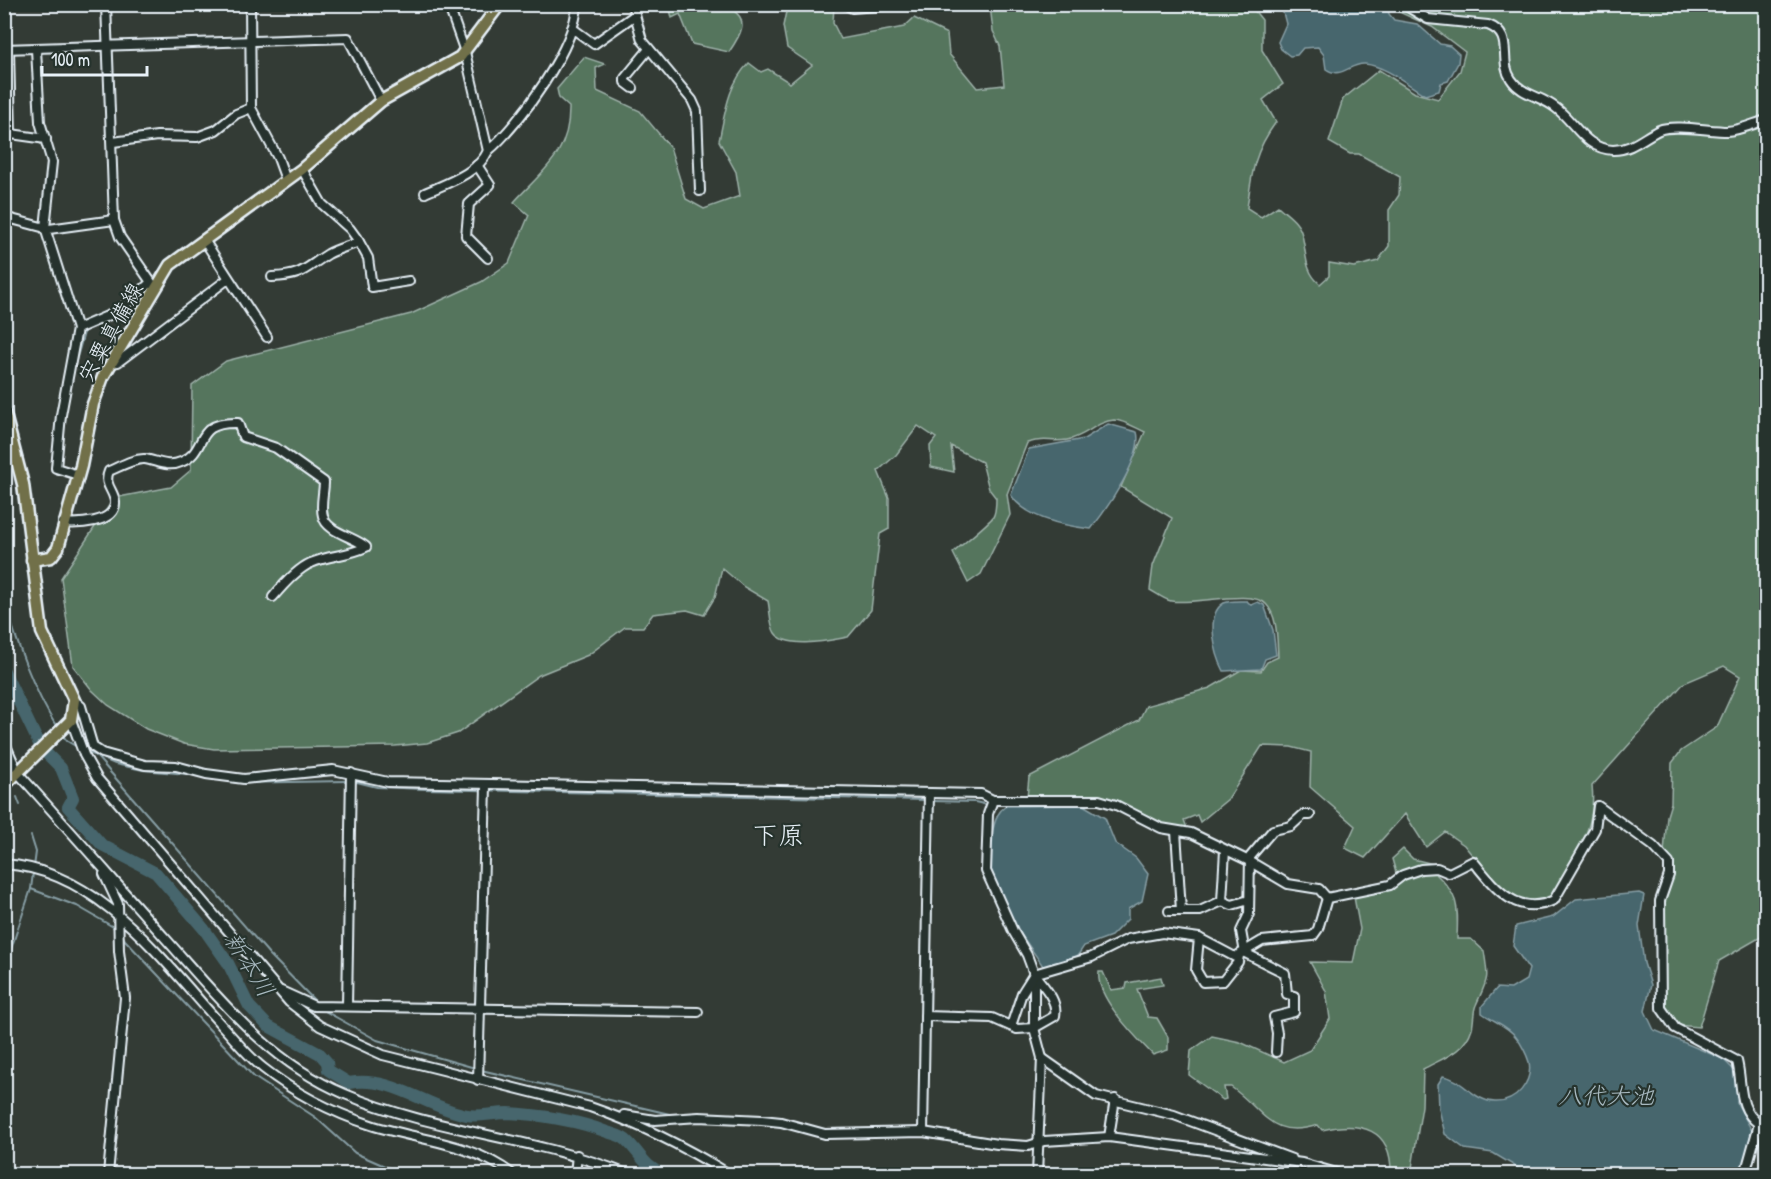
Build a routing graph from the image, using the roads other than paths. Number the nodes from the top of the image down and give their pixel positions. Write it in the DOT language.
graph roads {
  1 [pos="106,4"];
  2 [pos="250,4"];
  3 [pos="448,4"];
  4 [pos="500,4"];
  5 [pos="577,4"];
  6 [pos="632,4"];
  7 [pos="844,4"];
  8 [pos="900,4"];
  9 [pos="1403,4"];
  10 [pos="635,15"];
  11 [pos="572,28"];
  12 [pos="251,41"];
  13 [pos="107,45"];
  14 [pos="7,49"];
  15 [pos="36,49"];
  16 [pos="648,49"];
  17 [pos="465,52"];
  18 [pos="633,88"];
  19 [pos="381,101"];
  20 [pos="251,108"];
  21 [pos="1767,120"];
  22 [pos="8,122"];
  23 [pos="45,140"];
  24 [pos="113,142"];
  25 [pos="488,151"];
  26 [pos="477,165"];
  27 [pos="304,171"];
  28 [pos="286,180"];
  29 [pos="700,191"];
  30 [pos="425,193"];
  31 [pos="4,217"];
  32 [pos="114,220"];
  33 [pos="45,228"];
  34 [pos="204,240"];
  35 [pos="359,242"];
  36 [pos="488,258"];
  37 [pos="272,277"];
  38 [pos="228,279"];
  39 [pos="409,281"];
  40 [pos="153,285"];
  41 [pos="76,329"];
  42 [pos="267,337"];
  43 [pos="111,363"];
  44 [pos="4,411"];
  45 [pos="78,475"];
  46 [pos="63,524"];
  47 [pos="32,560"];
  48 [pos="273,597"];
  49 [pos="74,700"];
  50 [pos="68,724"];
  51 [pos="4,741"];
  52 [pos="20,771"];
  53 [pos="351,772"];
  54 [pos="4,786"];
  55 [pos="486,786"];
  56 [pos="929,793"];
  57 [pos="993,800"];
  58 [pos="1310,815"];
  59 [pos="1176,831"];
  60 [pos="1225,850"];
  61 [pos="1249,861"];
  62 [pos="4,864"];
  63 [pos="100,866"];
  64 [pos="1327,897"];
  65 [pos="1249,900"];
  66 [pos="1222,901"];
  67 [pos="1168,911"];
  68 [pos="1181,911"];
  69 [pos="119,915"];
  70 [pos="1199,938"];
  71 [pos="1242,954"];
  72 [pos="1034,974"];
  73 [pos="277,989"];
  74 [pos="347,1006"];
  75 [pos="481,1009"];
  76 [pos="698,1012"];
  77 [pos="925,1016"];
  78 [pos="1011,1026"];
  79 [pos="1034,1028"];
  80 [pos="1276,1052"];
  81 [pos="1041,1058"];
  82 [pos="478,1080"];
  83 [pos="1115,1099"];
  84 [pos="620,1117"];
  85 [pos="923,1132"];
  86 [pos="1109,1137"];
  87 [pos="1039,1144"];
  88 [pos="577,1155"];
  89 [pos="1293,1161"];
  90 [pos="108,1174"];
  91 [pos="512,1174"];
  92 [pos="575,1174"];
  93 [pos="627,1174"];
  94 [pos="729,1174"];
  95 [pos="1037,1174"];
  96 [pos="1340,1174"];
  97 [pos="1745,1174"];
  1 -- 13 [label="street"];
  2 -- 12 [label="street"];
  3 -- 17 [label="street"];
  4 -- 17 [label="main road, 宍粟真備線"];
  5 -- 11 [label="street"];
  6 -- 10 [label="street"];
  7 -- 8 [label="street"];
  9 -- 21 [label="street"];
  10 -- 11 [label="street"];
  10 -- 16 [label="street"];
  11 -- 25 [label="street"];
  12 -- 13 [label="street"];
  12 -- 19 [label="street"];
  12 -- 20 [label="street"];
  13 -- 15 [label="street"];
  13 -- 24 [label="street"];
  14 -- 15 [label="street"];
  14 -- 22 [label="street"];
  15 -- 23 [label="street"];
  16 -- 18 [label="street"];
  16 -- 29 [label="street"];
  17 -- 19 [label="main road, 宍粟真備線"];
  17 -- 25 [label="street"];
  19 -- 27 [label="main road, 宍粟真備線"];
  20 -- 24 [label="street"];
  20 -- 28 [label="street"];
  22 -- 23 [label="street"];
  23 -- 33 [label="street"];
  24 -- 32 [label="street"];
  25 -- 26 [label="street"];
  26 -- 30 [label="street"];
  26 -- 36 [label="street"];
  27 -- 28 [label="main road, 宍粟真備線"];
  27 -- 35 [label="street"];
  28 -- 34 [label="main road, 宍粟真備線"];
  31 -- 33 [label="street"];
  32 -- 33 [label="street"];
  32 -- 40 [label="street"];
  33 -- 41 [label="street"];
  34 -- 38 [label="street"];
  34 -- 40 [label="main road, 宍粟真備線"];
  35 -- 37 [label="street"];
  35 -- 39 [label="street"];
  38 -- 42 [label="street"];
  38 -- 43 [label="street"];
  40 -- 41 [label="street"];
  40 -- 43 [label="main road, 宍粟真備線"];
  41 -- 45 [label="street"];
  43 -- 45 [label="main road, 宍粟真備線"];
  44 -- 47 [label="main road"];
  45 -- 46 [label="main road, 宍粟真備線"];
  46 -- 47 [label="main road, 宍粟真備線"];
  46 -- 48 [label="street"];
  47 -- 49 [label="main road"];
  49 -- 50 [label="main road"];
  49 -- 53 [label="street"];
  50 -- 52 [label="main road"];
  50 -- 73 [label="street"];
  51 -- 52 [label="street"];
  52 -- 54 [label="main road"];
  52 -- 63 [label="street"];
  53 -- 55 [label="street"];
  53 -- 74 [label="street"];
  55 -- 56 [label="street"];
  55 -- 75 [label="street"];
  56 -- 57 [label="street"];
  56 -- 77 [label="street"];
  57 -- 59 [label="street"];
  57 -- 72 [label="street"];
  58 -- 61 [label="street"];
  59 -- 60 [label="street"];
  59 -- 68 [label="street"];
  60 -- 61 [label="street"];
  60 -- 66 [label="street"];
  61 -- 64 [label="street"];
  61 -- 65 [label="street"];
  62 -- 69 [label="street"];
  63 -- 69 [label="street"];
  63 -- 88 [label="street"];
  64 -- 71 [label="street"];
  64 -- 97 [label="street"];
  65 -- 66 [label="street"];
  65 -- 71 [label="street"];
  66 -- 68 [label="street"];
  67 -- 68 [label="street"];
  69 -- 90 [label="street"];
  69 -- 91 [label="street"];
  70 -- 71 [label="street"];
  70 -- 71 [label="street"];
  70 -- 72 [label="street"];
  71 -- 80 [label="street"];
  72 -- 78 [label="street"];
  72 -- 79 [label="street"];
  72 -- 79 [label="street"];
  73 -- 74 [label="street"];
  73 -- 82 [label="street"];
  74 -- 75 [label="street"];
  75 -- 76 [label="street"];
  75 -- 82 [label="street"];
  77 -- 78 [label="street"];
  77 -- 85 [label="street"];
  78 -- 79 [label="street"];
  79 -- 81 [label="street"];
  81 -- 83 [label="street"];
  81 -- 87 [label="street"];
  82 -- 84 [label="street"];
  83 -- 86 [label="street"];
  83 -- 89 [label="street"];
  84 -- 85 [label="street"];
  84 -- 94 [label="street"];
  85 -- 87 [label="street"];
  86 -- 87 [label="street"];
  86 -- 89 [label="street"];
  87 -- 95 [label="street"];
  88 -- 92 [label="street"];
  88 -- 93 [label="street"];
  89 -- 96 [label="street"];
}
